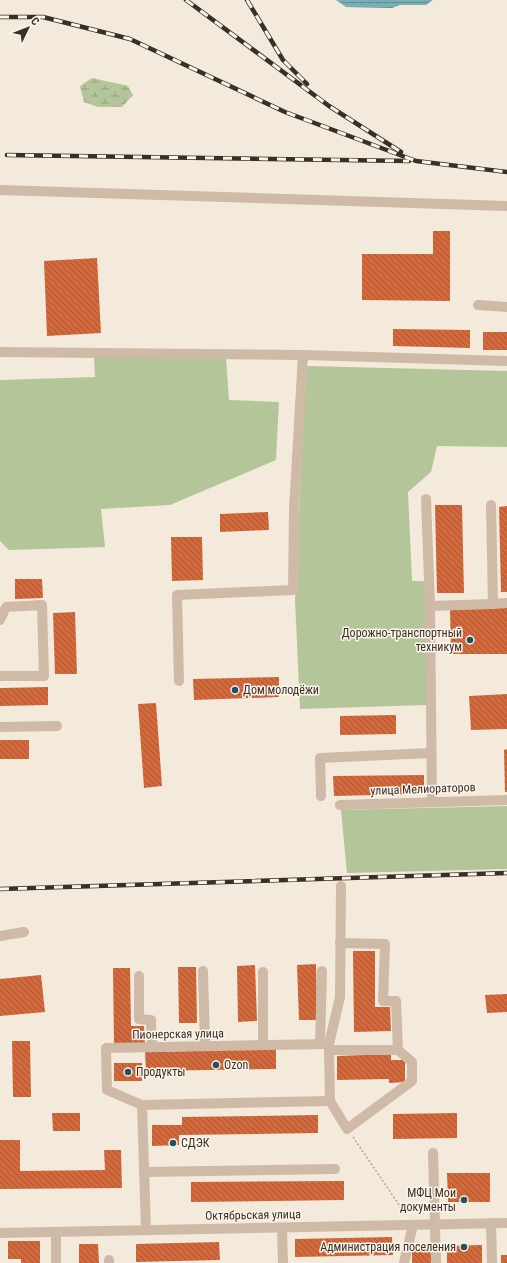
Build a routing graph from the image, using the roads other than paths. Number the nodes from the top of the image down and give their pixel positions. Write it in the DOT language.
graph roads {
  1 [pos="0,190"];
  2 [pos="507,206"];
  3 [pos="478,305"];
  4 [pos="507,307"];
  5 [pos="0,352"];
  6 [pos="303,355"];
  7 [pos="507,361"];
  8 [pos="426,499"];
  9 [pos="491,505"];
  10 [pos="507,603"];
  11 [pos="493,604"];
  12 [pos="430,606"];
  13 [pos="0,620"];
  14 [pos="0,676"];
  15 [pos="179,681"];
  16 [pos="58,726"];
  17 [pos="0,727"];
  18 [pos="431,753"];
  19 [pos="322,796"];
  20 [pos="507,800"];
  21 [pos="432,801"];
  22 [pos="340,805"];
  23 [pos="341,886"];
  24 [pos="24,932"];
  25 [pos="0,936"];
  26 [pos="340,943"];
  27 [pos="203,971"];
  28 [pos="322,971"];
  29 [pos="263,972"];
  30 [pos="139,976"];
  31 [pos="264,1045"];
  32 [pos="205,1046"];
  33 [pos="326,1046"];
  34 [pos="152,1047"];
  35 [pos="398,1050"];
  36 [pos="330,1101"];
  37 [pos="142,1105"];
  38 [pos="433,1153"];
  39 [pos="335,1169"];
  40 [pos="144,1172"];
  41 [pos="491,1223"];
  42 [pos="507,1223"];
  43 [pos="435,1224"];
  44 [pos="413,1225"];
  45 [pos="282,1228"];
  46 [pos="146,1230"];
  47 [pos="56,1232"];
  48 [pos="0,1233"];
  49 [pos="56,1263"];
  50 [pos="283,1263"];
  51 [pos="404,1263"];
  52 [pos="436,1263"];
  53 [pos="492,1263"];
  1 -- 2 [label="street"];
  3 -- 4 [label="street"];
  5 -- 6 [label="street"];
  6 -- 7 [label="street"];
  6 -- 15 [label="street"];
  8 -- 12 [label="street"];
  9 -- 11 [label="street"];
  10 -- 11 [label="street"];
  11 -- 12 [label="street"];
  12 -- 18 [label="street"];
  13 -- 14 [label="street"];
  16 -- 17 [label="street"];
  18 -- 19 [label="street"];
  18 -- 21 [label="street"];
  20 -- 21 [label="street, улица Мелиораторов"];
  21 -- 22 [label="street, улица Мелиораторов"];
  23 -- 26 [label="street"];
  24 -- 25 [label="street"];
  26 -- 33 [label="street"];
  26 -- 35 [label="street"];
  27 -- 32 [label="street"];
  28 -- 33 [label="street"];
  29 -- 31 [label="street"];
  30 -- 34 [label="street"];
  31 -- 32 [label="street, Пионерская улица"];
  31 -- 33 [label="street, Пионерская улица"];
  32 -- 34 [label="street, Пионерская улица"];
  33 -- 35 [label="street, Пионерская улица"];
  33 -- 36 [label="street"];
  34 -- 37 [label="street, Пионерская улица"];
  35 -- 36 [label="street"];
  36 -- 37 [label="street"];
  37 -- 40 [label="street"];
  38 -- 43 [label="street"];
  39 -- 40 [label="street"];
  40 -- 46 [label="street"];
  41 -- 42 [label="street, Октябрьская улица"];
  41 -- 43 [label="street, Октябрьская улица"];
  41 -- 53 [label="street"];
  43 -- 44 [label="street, Октябрьская улица"];
  43 -- 52 [label="street"];
  44 -- 45 [label="street, Октябрьская улица"];
  44 -- 51 [label="street"];
  45 -- 46 [label="street, Октябрьская улица"];
  45 -- 50 [label="street"];
  46 -- 47 [label="street, Октябрьская улица"];
  47 -- 48 [label="street, Октябрьская улица"];
  47 -- 49 [label="street"];
}
